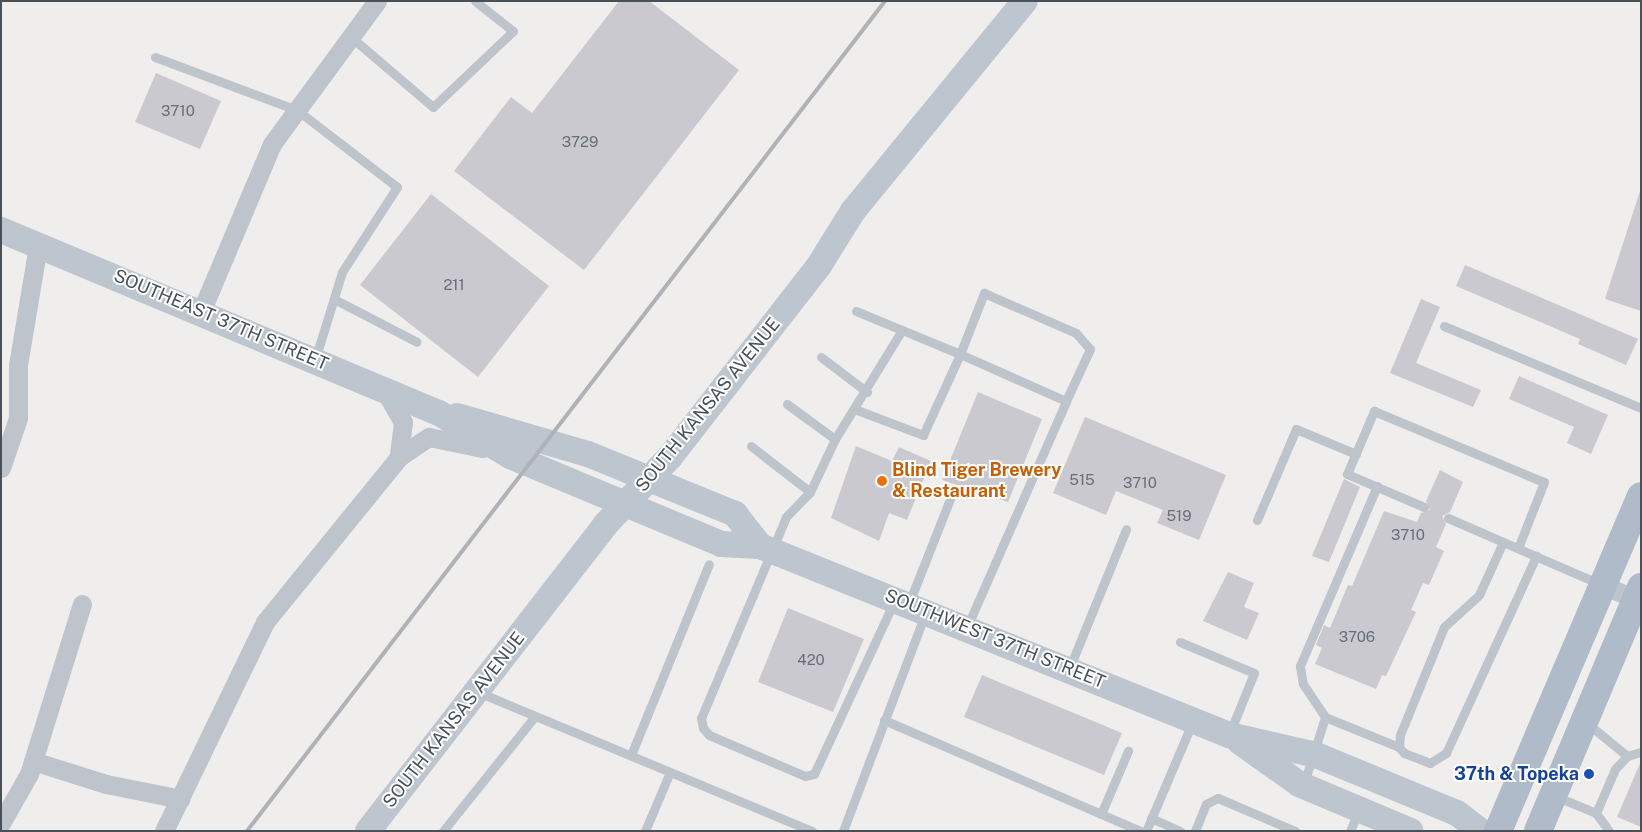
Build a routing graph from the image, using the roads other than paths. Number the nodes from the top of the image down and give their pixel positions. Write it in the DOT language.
graph roads {
  1 [pos="377,1"];
  2 [pos="475,1"];
  3 [pos="1025,1"];
  4 [pos="351,37"];
  5 [pos="155,57"];
  6 [pos="297,110"];
  7 [pos="1,230"];
  8 [pos="38,245"];
  9 [pos="334,299"];
  10 [pos="856,311"];
  11 [pos="201,312"];
  12 [pos="1444,326"];
  13 [pos="902,330"];
  14 [pos="417,342"];
  15 [pos="960,354"];
  16 [pos="821,356"];
  17 [pos="315,360"];
  18 [pos="383,388"];
  19 [pos="867,392"];
  20 [pos="1066,401"];
  21 [pos="787,404"];
  22 [pos="1641,408"];
  23 [pos="857,410"];
  24 [pos="439,413"];
  25 [pos="484,436"];
  26 [pos="835,439"];
  27 [pos="752,446"];
  28 [pos="1356,454"];
  29 [pos="400,457"];
  30 [pos="1,468"];
  31 [pos="652,478"];
  32 [pos="1377,486"];
  33 [pos="810,492"];
  34 [pos="952,494"];
  35 [pos="1641,496"];
  36 [pos="626,504"];
  37 [pos="1424,506"];
  38 [pos="1448,518"];
  39 [pos="1257,520"];
  40 [pos="1126,529"];
  41 [pos="1503,542"];
  42 [pos="765,548"];
  43 [pos="1518,548"];
  44 [pos="1536,556"];
  45 [pos="709,564"];
  46 [pos="1602,585"];
  47 [pos="1639,596"];
  48 [pos="82,604"];
  49 [pos="910,604"];
  50 [pos="967,627"];
  51 [pos="1180,642"];
  52 [pos="1069,669"];
  53 [pos="477,691"];
  54 [pos="536,716"];
  55 [pos="1325,717"];
  56 [pos="884,720"];
  57 [pos="1193,720"];
  58 [pos="1584,721"];
  59 [pos="1229,735"];
  60 [pos="1399,746"];
  61 [pos="1128,751"];
  62 [pos="1641,752"];
  63 [pos="631,755"];
  64 [pos="1316,755"];
  65 [pos="1627,756"];
  66 [pos="33,761"];
  67 [pos="670,772"];
  68 [pos="1304,786"];
  69 [pos="1552,795"];
  70 [pos="181,799"];
  71 [pos="1596,813"];
  72 [pos="1101,814"];
  73 [pos="1151,818"];
  74 [pos="1355,820"];
  75 [pos="1,823"];
  76 [pos="164,831"];
  77 [pos="368,831"];
  78 [pos="443,831"];
  79 [pos="645,831"];
  80 [pos="812,831"];
  81 [pos="843,831"];
  82 [pos="1140,831"];
  83 [pos="1146,831"];
  84 [pos="1180,831"];
  85 [pos="1195,831"];
  86 [pos="1295,831"];
  87 [pos="1410,831"];
  88 [pos="1480,831"];
  89 [pos="1498,831"];
  90 [pos="1538,831"];
  91 [pos="1609,831"];
  1 -- 4 [label="street"];
  2 -- 4 [label="lane"];
  3 -- 31 [label="main road, SOUTH KANSAS AVENUE"];
  4 -- 6 [label="street"];
  5 -- 6 [label="lane"];
  6 -- 9 [label="lane"];
  6 -- 11 [label="street"];
  7 -- 8 [label="main road, SOUTHEAST 37TH STREET"];
  8 -- 11 [label="main road, SOUTHEAST 37TH STREET"];
  8 -- 30 [label="street"];
  9 -- 14 [label="lane"];
  9 -- 17 [label="lane"];
  10 -- 13 [label="lane"];
  11 -- 17 [label="main road, SOUTHEAST 37TH STREET"];
  12 -- 22 [label="lane"];
  13 -- 15 [label="lane"];
  13 -- 19 [label="lane"];
  15 -- 20 [label="lane"];
  15 -- 20 [label="lane"];
  15 -- 23 [label="lane"];
  16 -- 19 [label="lane"];
  17 -- 18 [label="main road, SOUTHEAST 37TH STREET"];
  18 -- 24 [label="main road, SOUTHEAST 37TH STREET"];
  18 -- 29 [label="street"];
  19 -- 23 [label="lane"];
  20 -- 50 [label="lane"];
  21 -- 26 [label="lane"];
  23 -- 26 [label="lane"];
  24 -- 25 [label="main road, SOUTHWEST 37TH STREET"];
  25 -- 29 [label="street"];
  25 -- 31 [label="main road, SOUTHWEST 37TH STREET"];
  25 -- 36 [label="main road, SOUTHWEST 37TH STREET"];
  26 -- 33 [label="lane"];
  27 -- 33 [label="lane"];
  28 -- 32 [label="lane"];
  28 -- 39 [label="lane"];
  28 -- 43 [label="lane"];
  29 -- 70 [label="street"];
  31 -- 36 [label="main road, SOUTH KANSAS AVENUE"];
  31 -- 42 [label="main road, SOUTHWEST 37TH STREET"];
  32 -- 37 [label="lane"];
  32 -- 55 [label="lane"];
  33 -- 42 [label="lane"];
  34 -- 49 [label="lane"];
  35 -- 46 [label="main road"];
  36 -- 42 [label="main road, SOUTHWEST 37TH STREET"];
  36 -- 53 [label="main road, SOUTH KANSAS AVENUE"];
  38 -- 41 [label="lane"];
  40 -- 52 [label="lane"];
  41 -- 43 [label="lane"];
  41 -- 60 [label="lane"];
  42 -- 49 [label="main road, SOUTHWEST 37TH STREET"];
  42 -- 49 [label="lane"];
  43 -- 44 [label="lane"];
  44 -- 46 [label="lane"];
  44 -- 60 [label="lane"];
  45 -- 63 [label="lane"];
  46 -- 47 [label="street"];
  46 -- 89 [label="main road"];
  47 -- 58 [label="main road"];
  48 -- 66 [label="street"];
  49 -- 50 [label="main road, SOUTHWEST 37TH STREET"];
  49 -- 56 [label="lane"];
  50 -- 52 [label="main road, SOUTHWEST 37TH STREET"];
  51 -- 59 [label="lane"];
  52 -- 57 [label="main road, SOUTHWEST 37TH STREET"];
  53 -- 54 [label="lane"];
  53 -- 77 [label="main road, SOUTH KANSAS AVENUE"];
  54 -- 63 [label="lane"];
  54 -- 78 [label="lane"];
  55 -- 60 [label="lane"];
  55 -- 64 [label="lane"];
  56 -- 72 [label="lane"];
  56 -- 81 [label="lane"];
  57 -- 59 [label="main road, SOUTHWEST 37TH STREET"];
  57 -- 73 [label="lane"];
  58 -- 65 [label="lane"];
  58 -- 69 [label="main road"];
  59 -- 64 [label="main road, SOUTHWEST 37TH STREET"];
  59 -- 68 [label="main road, SOUTHWEST 37TH STREET"];
  61 -- 72 [label="lane"];
  62 -- 65 [label="lane"];
  63 -- 67 [label="lane"];
  64 -- 68 [label="lane"];
  64 -- 88 [label="main road, SOUTHWEST 37TH STREET"];
  65 -- 71 [label="lane"];
  66 -- 70 [label="street"];
  66 -- 75 [label="street"];
  67 -- 79 [label="lane"];
  67 -- 80 [label="lane"];
  68 -- 74 [label="main road, SOUTHWEST 37TH STREET"];
  69 -- 71 [label="lane"];
  69 -- 90 [label="main road"];
  70 -- 76 [label="street"];
  71 -- 91 [label="lane"];
  72 -- 82 [label="lane"];
  73 -- 83 [label="lane"];
  73 -- 84 [label="lane"];
  74 -- 87 [label="main road, SOUTHWEST 37TH STREET"];
  85 -- 86 [label="lane"];
}
